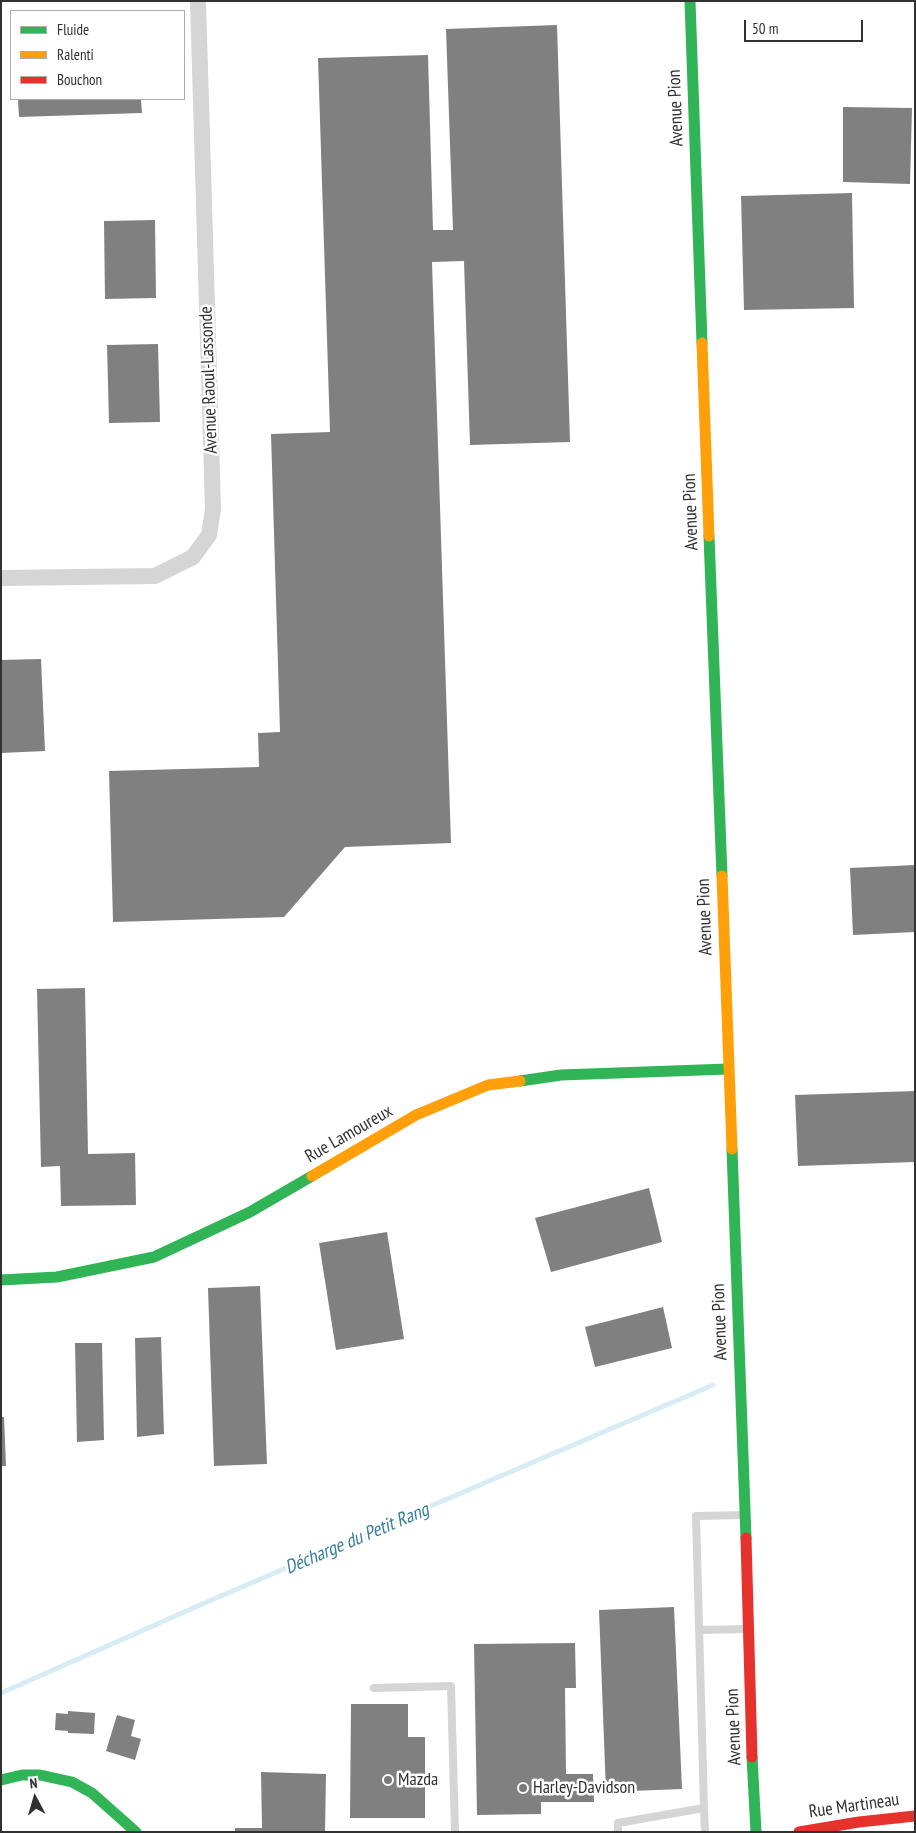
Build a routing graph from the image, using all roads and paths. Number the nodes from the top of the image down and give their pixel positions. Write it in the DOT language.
graph roads {
  1 [pos="198,1"];
  2 [pos="690,1"];
  3 [pos="1,578"];
  4 [pos="728,1069"];
  5 [pos="1,1280"];
  6 [pos="745,1515"];
  7 [pos="748,1629"];
  8 [pos="699,1630"];
  9 [pos="374,1688"];
  10 [pos="1,1780"];
  11 [pos="704,1808"];
  12 [pos="915,1816"];
  13 [pos="136,1832"];
  14 [pos="454,1832"];
  15 [pos="618,1832"];
  16 [pos="705,1832"];
  17 [pos="756,1832"];
  18 [pos="799,1832"];
  1 -- 3 [label="street, Avenue Raoul-Lassonde"];
  2 -- 4 [label="street, Avenue Pion"];
  4 -- 5 [label="street, Rue Lamoureux"];
  4 -- 6 [label="street, Avenue Pion"];
  6 -- 7 [label="street, Avenue Pion"];
  6 -- 8 [label="lane"];
  7 -- 8 [label="lane"];
  7 -- 17 [label="street, Avenue Pion"];
  8 -- 11 [label="lane"];
  9 -- 14 [label="lane"];
  10 -- 13 [label="street"];
  11 -- 15 [label="lane"];
  11 -- 16 [label="lane"];
  12 -- 18 [label="street, Rue Martineau"];
}
